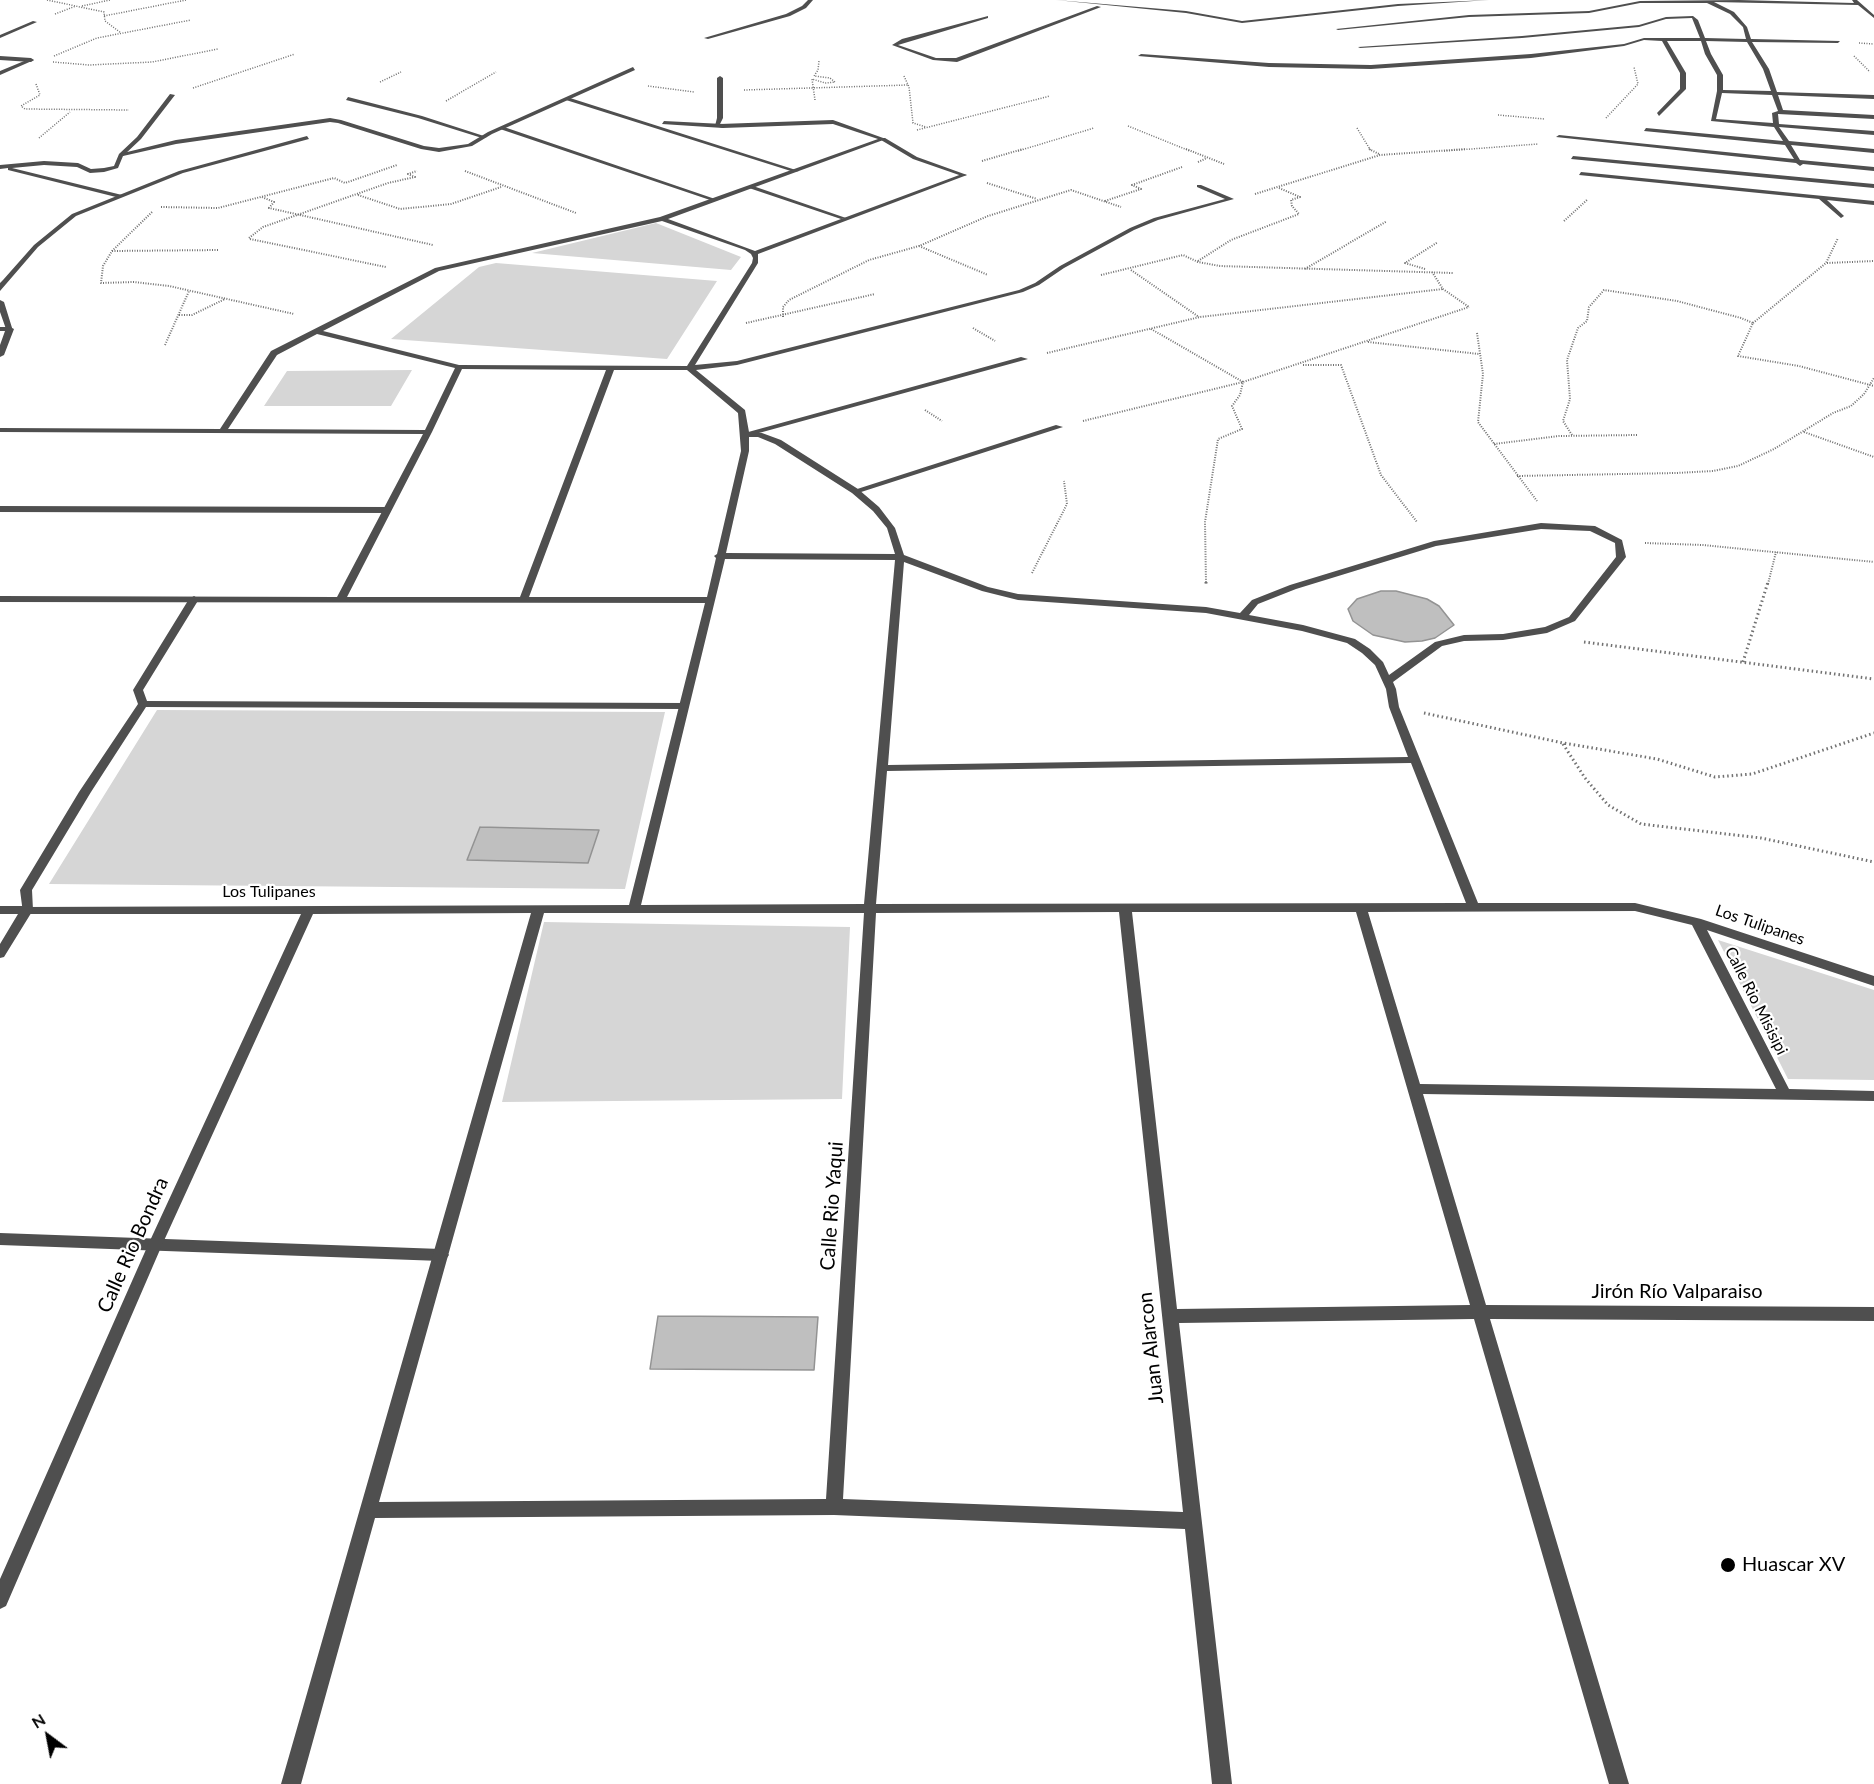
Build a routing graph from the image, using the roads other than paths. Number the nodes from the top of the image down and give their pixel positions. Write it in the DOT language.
graph roads {
  1 [pos="812,0"];
  2 [pos="1058,0"];
  3 [pos="1390,0"];
  4 [pos="1487,0"];
  5 [pos="1707,1"];
  6 [pos="1856,2"];
  7 [pos="1398,5"];
  8 [pos="1101,6"];
  9 [pos="986,17"];
  10 [pos="1874,17"];
  11 [pos="35,22"];
  12 [pos="1338,29"];
  13 [pos="0,37"];
  14 [pos="706,38"];
  15 [pos="1664,40"];
  16 [pos="1702,40"];
  17 [pos="1749,41"];
  18 [pos="1838,42"];
  19 [pos="1360,47"];
  20 [pos="1141,56"];
  21 [pos="0,57"];
  22 [pos="633,69"];
  23 [pos="0,73"];
  24 [pos="720,78"];
  25 [pos="1720,91"];
  26 [pos="172,95"];
  27 [pos="1773,95"];
  28 [pos="1874,97"];
  29 [pos="348,99"];
  30 [pos="568,99"];
  31 [pos="1781,112"];
  32 [pos="1659,114"];
  33 [pos="1874,117"];
  34 [pos="637,121"];
  35 [pos="723,126"];
  36 [pos="1776,126"];
  37 [pos="502,128"];
  38 [pos="1646,130"];
  39 [pos="1874,133"];
  40 [pos="484,137"];
  41 [pos="1559,137"];
  42 [pos="307,138"];
  43 [pos="883,139"];
  44 [pos="1785,143"];
  45 [pos="1874,151"];
  46 [pos="121,155"];
  47 [pos="1573,158"];
  48 [pos="1799,161"];
  49 [pos="0,167"];
  50 [pos="1874,169"];
  51 [pos="796,171"];
  52 [pos="1581,174"];
  53 [pos="1808,179"];
  54 [pos="1199,186"];
  55 [pos="1874,186"];
  56 [pos="751,187"];
  57 [pos="120,196"];
  58 [pos="1820,198"];
  59 [pos="715,200"];
  60 [pos="1874,203"];
  61 [pos="1841,216"];
  62 [pos="843,218"];
  63 [pos="662,219"];
  64 [pos="754,253"];
  65 [pos="0,290"];
  66 [pos="0,302"];
  67 [pos="0,329"];
  68 [pos="10,329"];
  69 [pos="316,331"];
  70 [pos="0,355"];
  71 [pos="1024,359"];
  72 [pos="459,367"];
  73 [pos="611,368"];
  74 [pos="689,368"];
  75 [pos="1059,427"];
  76 [pos="0,430"];
  77 [pos="222,432"];
  78 [pos="428,432"];
  79 [pos="745,434"];
  80 [pos="855,491"];
  81 [pos="0,509"];
  82 [pos="387,510"];
  83 [pos="719,556"];
  84 [pos="900,557"];
  85 [pos="0,599"];
  86 [pos="195,599"];
  87 [pos="340,600"];
  88 [pos="711,600"];
  89 [pos="523,601"];
  90 [pos="1244,615"];
  91 [pos="1387,681"];
  92 [pos="143,704"];
  93 [pos="684,706"];
  94 [pos="1414,760"];
  95 [pos="882,768"];
  96 [pos="1473,906"];
  97 [pos="1125,907"];
  98 [pos="1361,907"];
  99 [pos="539,908"];
  100 [pos="634,908"];
  101 [pos="870,908"];
  102 [pos="309,909"];
  103 [pos="0,910"];
  104 [pos="27,910"];
  105 [pos="1697,922"];
  106 [pos="0,954"];
  107 [pos="1874,981"];
  108 [pos="1415,1089"];
  109 [pos="1786,1096"];
  110 [pos="1874,1096"];
  111 [pos="0,1239"];
  112 [pos="155,1245"];
  113 [pos="441,1255"];
  114 [pos="1480,1312"];
  115 [pos="1874,1314"];
  116 [pos="1169,1316"];
  117 [pos="834,1507"];
  118 [pos="369,1510"];
  119 [pos="1191,1521"];
  120 [pos="0,1600"];
  121 [pos="291,1784"];
  122 [pos="1222,1784"];
  123 [pos="1619,1784"];
  1 -- 14 [label="street"];
  2 -- 8 [label="street"];
  3 -- 7 [label="street"];
  4 -- 7 [label="street"];
  5 -- 6 [label="street"];
  5 -- 12 [label="street"];
  5 -- 17 [label="street"];
  6 -- 10 [label="street"];
  7 -- 8 [label="street"];
  8 -- 9 [label="street"];
  11 -- 13 [label="street"];
  15 -- 16 [label="street"];
  15 -- 20 [label="street"];
  15 -- 32 [label="street"];
  16 -- 17 [label="street"];
  16 -- 19 [label="street"];
  16 -- 25 [label="street"];
  17 -- 18 [label="street"];
  17 -- 27 [label="street"];
  21 -- 23 [label="street"];
  22 -- 30 [label="street"];
  24 -- 35 [label="street"];
  25 -- 27 [label="street"];
  25 -- 36 [label="street"];
  26 -- 46 [label="street"];
  27 -- 28 [label="street"];
  27 -- 31 [label="street"];
  29 -- 40 [label="street"];
  30 -- 34 [label="street"];
  30 -- 37 [label="street"];
  31 -- 33 [label="street"];
  31 -- 36 [label="street"];
  34 -- 35 [label="street"];
  34 -- 51 [label="street"];
  35 -- 43 [label="street"];
  36 -- 39 [label="street"];
  36 -- 44 [label="street"];
  37 -- 40 [label="street"];
  37 -- 59 [label="street"];
  38 -- 44 [label="street"];
  40 -- 46 [label="street"];
  41 -- 48 [label="street"];
  42 -- 57 [label="street"];
  43 -- 51 [label="street"];
  43 -- 62 [label="street"];
  44 -- 45 [label="street"];
  44 -- 48 [label="street"];
  46 -- 49 [label="street"];
  47 -- 53 [label="street"];
  48 -- 50 [label="street"];
  48 -- 53 [label="street"];
  49 -- 57 [label="street"];
  51 -- 56 [label="street"];
  52 -- 58 [label="street"];
  53 -- 55 [label="street"];
  53 -- 58 [label="street"];
  54 -- 74 [label="street"];
  56 -- 59 [label="street"];
  56 -- 62 [label="street"];
  57 -- 65 [label="street"];
  58 -- 60 [label="street"];
  58 -- 61 [label="street"];
  59 -- 63 [label="street"];
  62 -- 64 [label="street"];
  63 -- 64 [label="street"];
  63 -- 69 [label="street"];
  64 -- 74 [label="street"];
  66 -- 68 [label="street"];
  67 -- 68 [label="street"];
  68 -- 70 [label="street"];
  69 -- 72 [label="street"];
  69 -- 77 [label="street"];
  71 -- 79 [label="street"];
  72 -- 73 [label="street"];
  72 -- 78 [label="street"];
  73 -- 74 [label="street"];
  73 -- 89 [label="street"];
  74 -- 79 [label="street"];
  75 -- 80 [label="street"];
  76 -- 77 [label="street"];
  77 -- 78 [label="street"];
  78 -- 82 [label="street"];
  79 -- 80 [label="street"];
  79 -- 83 [label="street"];
  80 -- 84 [label="street"];
  81 -- 82 [label="street"];
  82 -- 87 [label="street"];
  83 -- 84 [label="street"];
  83 -- 88 [label="street"];
  84 -- 90 [label="street"];
  84 -- 95 [label="street, Calle Rio Yaqui"];
  85 -- 86 [label="street"];
  86 -- 87 [label="street"];
  86 -- 92 [label="street"];
  87 -- 89 [label="street"];
  88 -- 89 [label="street"];
  88 -- 93 [label="street"];
  90 -- 91 [label="street"];
  90 -- 91 [label="street"];
  91 -- 94 [label="street"];
  92 -- 93 [label="street"];
  92 -- 104 [label="street"];
  93 -- 100 [label="street"];
  94 -- 95 [label="street"];
  94 -- 96 [label="street"];
  95 -- 101 [label="street, Calle Rio Yaqui"];
  96 -- 98 [label="street, Los Tulipanes"];
  96 -- 105 [label="street, Los Tulipanes"];
  97 -- 98 [label="street, Los Tulipanes"];
  97 -- 101 [label="street, Los Tulipanes"];
  97 -- 116 [label="street, Juan Alarcon"];
  98 -- 108 [label="street"];
  99 -- 100 [label="street, Los Tulipanes"];
  99 -- 102 [label="street, Los Tulipanes"];
  99 -- 113 [label="street"];
  100 -- 101 [label="street, Los Tulipanes"];
  101 -- 117 [label="street, Calle Rio Yaqui"];
  102 -- 104 [label="street, Los Tulipanes"];
  102 -- 112 [label="street, Calle Rio Bondra"];
  103 -- 104 [label="street, Los Tulipanes"];
  104 -- 106 [label="street"];
  105 -- 107 [label="street, Los Tulipanes"];
  105 -- 109 [label="street, Calle Rio Misisipi"];
  108 -- 109 [label="street"];
  108 -- 114 [label="street"];
  109 -- 110 [label="street"];
  111 -- 112 [label="street"];
  112 -- 113 [label="street"];
  112 -- 120 [label="street, Calle Rio Bondra"];
  113 -- 118 [label="street"];
  114 -- 115 [label="street, Jirón Río Valparaiso"];
  114 -- 116 [label="street, Jirón Río Valparaiso"];
  114 -- 123 [label="street"];
  116 -- 119 [label="street, Juan Alarcon"];
  117 -- 118 [label="street"];
  117 -- 119 [label="street"];
  118 -- 121 [label="street"];
  119 -- 122 [label="street, Juan Alarcon"];
}
